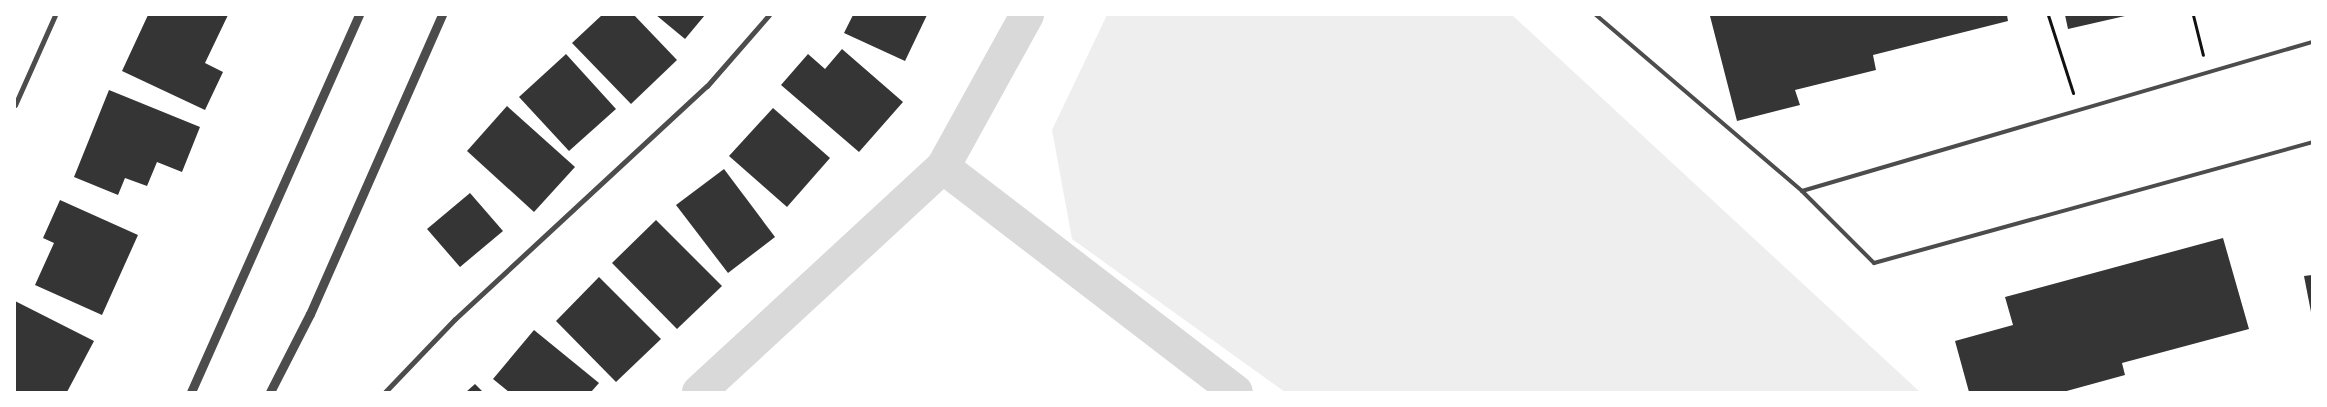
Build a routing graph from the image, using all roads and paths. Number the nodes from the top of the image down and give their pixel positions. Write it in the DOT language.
graph roads {
  1 [pos="55,15"];
  2 [pos="359,15"];
  3 [pos="442,15"];
  4 [pos="769,15"];
  5 [pos="1596,15"];
  6 [pos="2048,15"];
  7 [pos="2193,15"];
  8 [pos="2312,42"];
  9 [pos="2208,72"];
  10 [pos="15,105"];
  11 [pos="2078,110"];
  12 [pos="2312,142"];
  13 [pos="1802,191"];
  14 [pos="191,392"];
  15 [pos="270,392"];
  16 [pos="385,392"];
  1 -- 10 [label="street"];
  2 -- 14 [label="street"];
  3 -- 15 [label="street"];
  4 -- 16 [label="street"];
  5 -- 13 [label="lane"];
  6 -- 11 [label="path"];
  7 -- 9 [label="path"];
  8 -- 9 [label="lane"];
  9 -- 11 [label="lane"];
  11 -- 13 [label="lane"];
  12 -- 13 [label="lane"];
}
